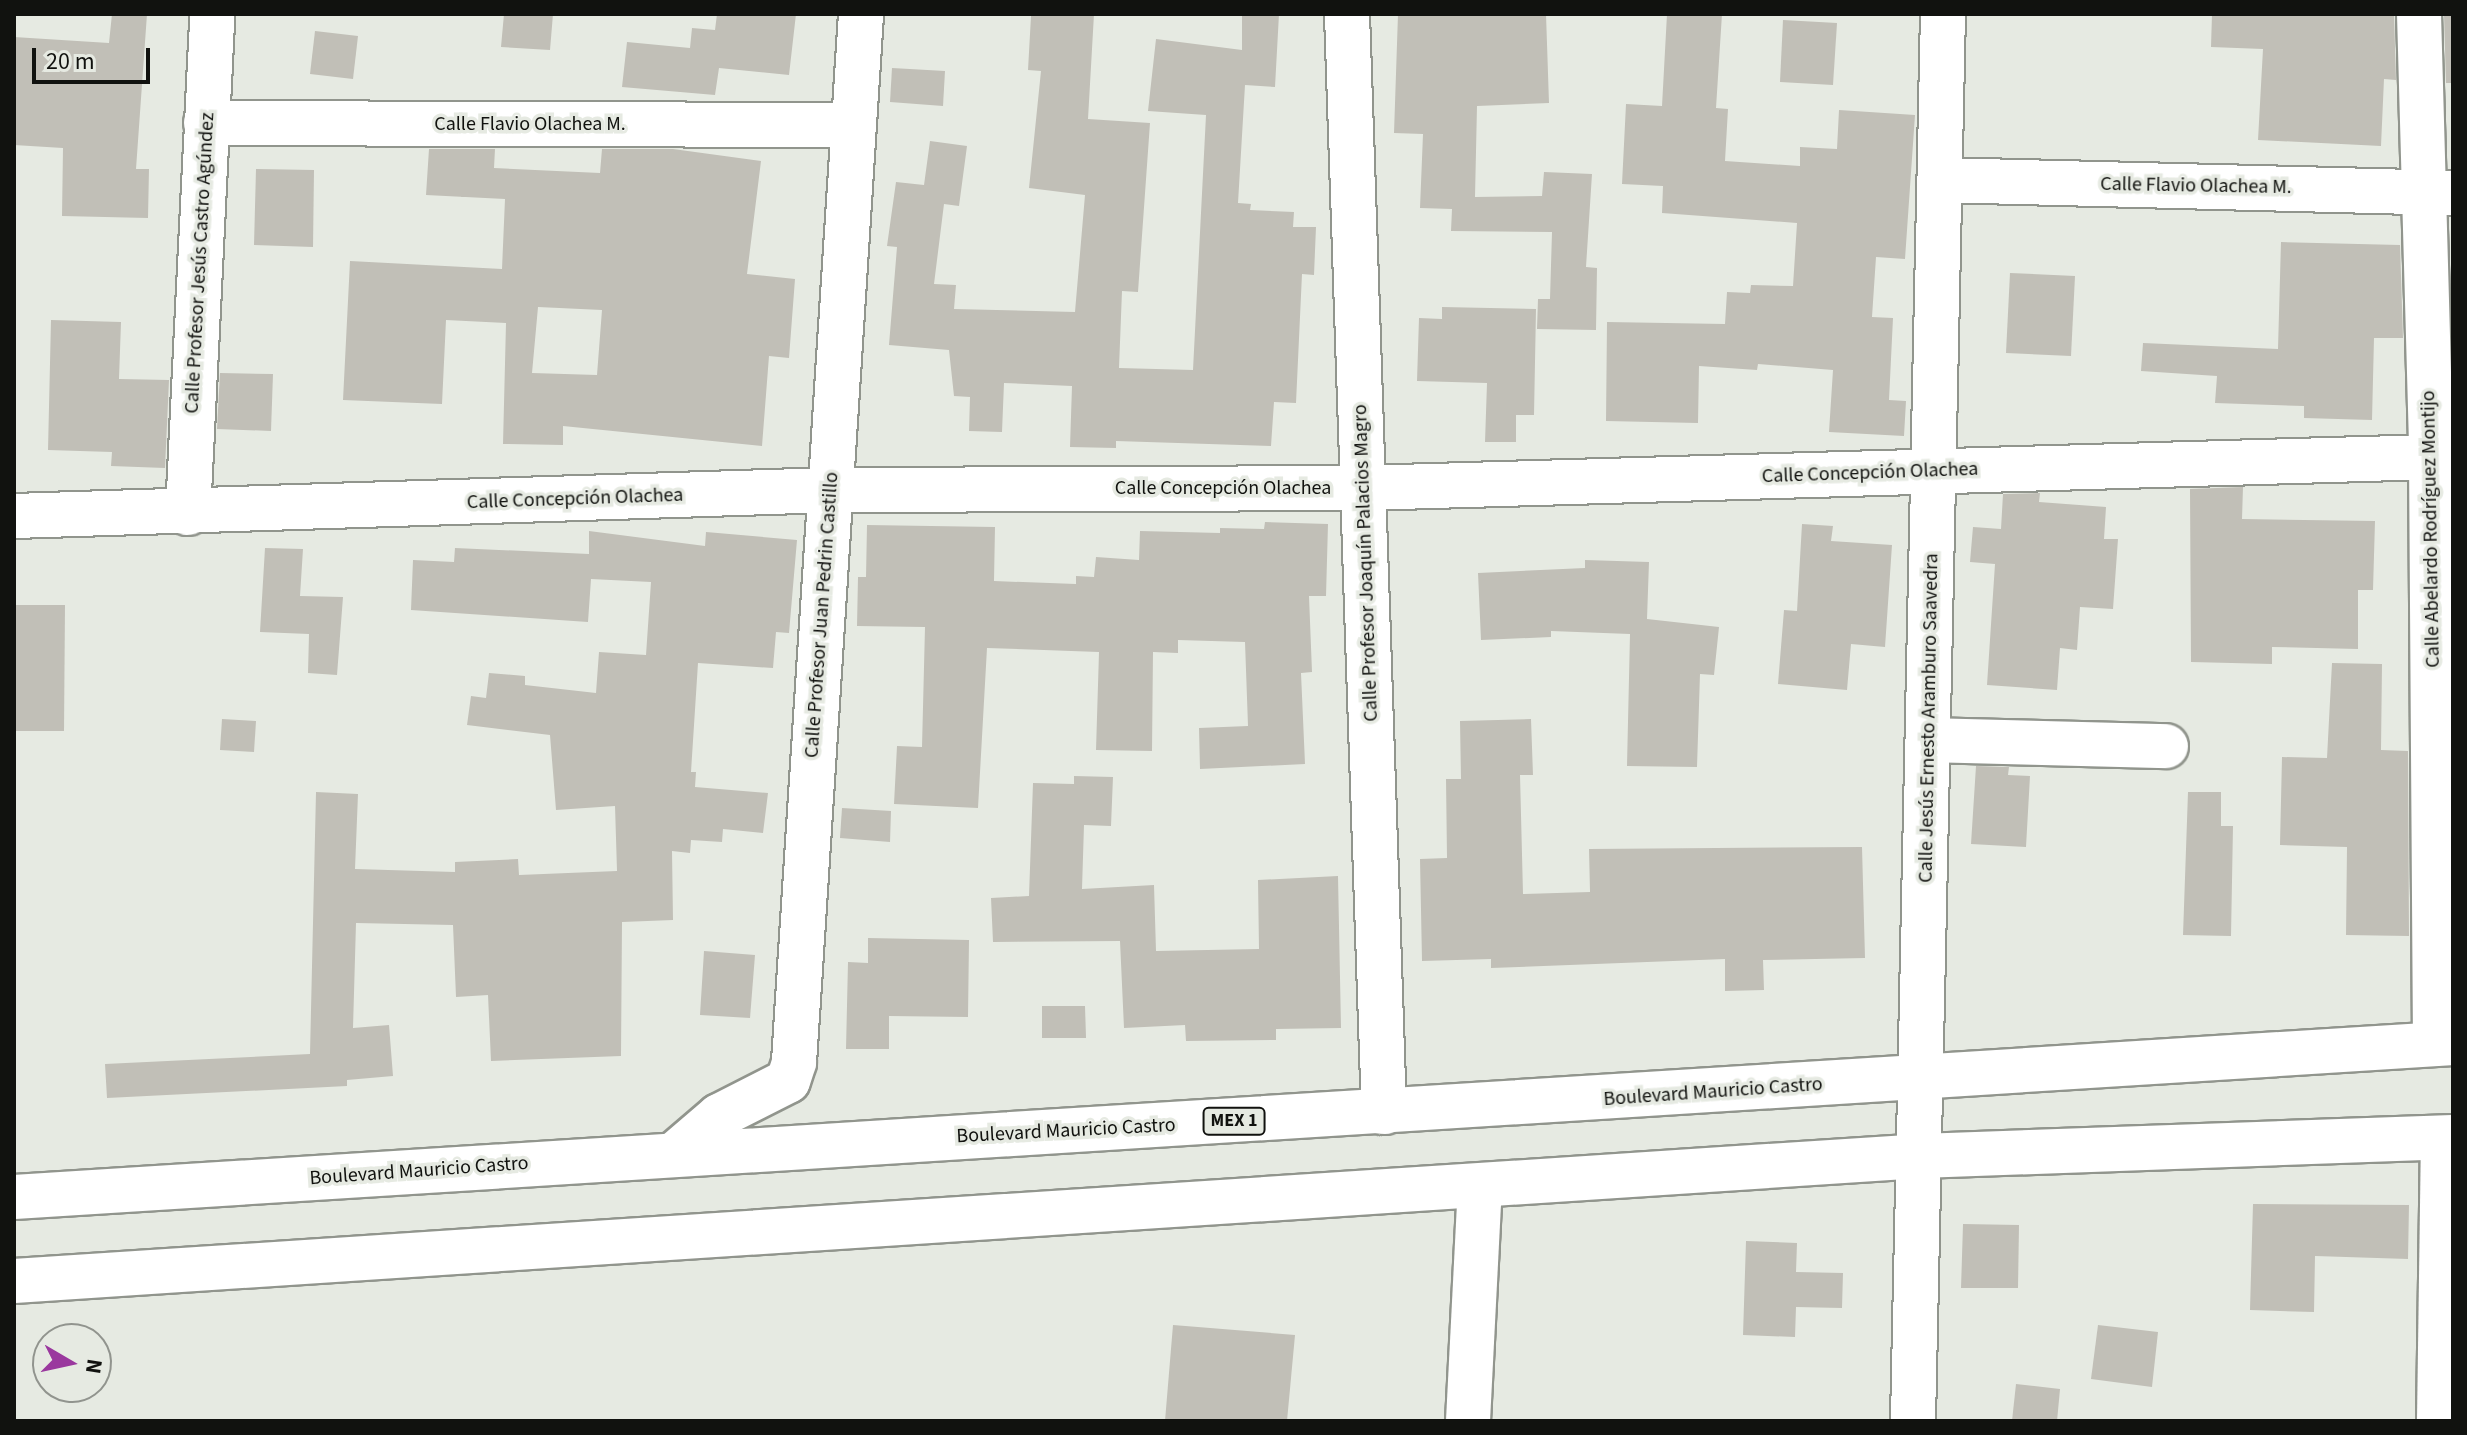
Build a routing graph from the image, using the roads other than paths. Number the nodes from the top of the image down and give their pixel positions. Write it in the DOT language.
graph roads {
  1 [pos="212,14"];
  2 [pos="861,14"];
  3 [pos="1347,14"];
  4 [pos="1943,14"];
  5 [pos="2419,14"];
  6 [pos="206,123"];
  7 [pos="854,125"];
  8 [pos="1940,180"];
  9 [pos="2438,193"];
  10 [pos="2431,457"];
  11 [pos="1934,472"];
  12 [pos="1363,488"];
  13 [pos="830,490"];
  14 [pos="188,513"];
  15 [pos="14,516"];
  16 [pos="1929,740"];
  17 [pos="2166,746"];
  18 [pos="2444,1043"];
  19 [pos="1922,1079"];
  20 [pos="1384,1112"];
  21 [pos="2448,1138"];
  22 [pos="676,1153"];
  23 [pos="1920,1156"];
  24 [pos="1480,1186"];
  25 [pos="14,1197"];
  26 [pos="14,1281"];
  27 [pos="1468,1421"];
  28 [pos="1913,1421"];
  29 [pos="2439,1421"];
  1 -- 6 [label="street, Calle Profesor Jesús Castro Agúndez"];
  2 -- 7 [label="street, Calle Profesor Juan Pedrin Castillo"];
  3 -- 12 [label="street, Calle Profesor Joaquín Palacios Magro"];
  4 -- 8 [label="street, Calle Jesús Ernesto Aramburo Saavedra"];
  5 -- 9 [label="street, Calle Abelardo Rodríguez Montijo"];
  6 -- 7 [label="street, Calle Flavio Olachea M."];
  6 -- 14 [label="street, Calle Profesor Jesús Castro Agúndez"];
  7 -- 13 [label="street, Calle Profesor Juan Pedrin Castillo"];
  8 -- 9 [label="street, Calle Flavio Olachea M."];
  8 -- 11 [label="street, Calle Jesús Ernesto Aramburo Saavedra"];
  9 -- 10 [label="street, Calle Abelardo Rodríguez Montijo"];
  10 -- 11 [label="street, Calle Concepción Olachea"];
  10 -- 18 [label="street, Calle Abelardo Rodríguez Montijo"];
  11 -- 12 [label="street, Calle Concepción Olachea"];
  11 -- 16 [label="street, Calle Jesús Ernesto Aramburo Saavedra"];
  12 -- 13 [label="street, Calle Concepción Olachea"];
  12 -- 20 [label="street, Calle Profesor Joaquín Palacios Magro"];
  13 -- 14 [label="street, Calle Concepción Olachea"];
  13 -- 22 [label="street, Calle Profesor Juan Pedrin Castillo"];
  14 -- 15 [label="street, Calle Concepción Olachea"];
  16 -- 17 [label="street"];
  16 -- 19 [label="street, Calle Jesús Ernesto Aramburo Saavedra"];
  18 -- 19 [label="street, Boulevard Mauricio Castro / MEX 1"];
  19 -- 20 [label="street, Boulevard Mauricio Castro / MEX 1"];
  19 -- 23 [label="street, Calle Jesús Ernesto Aramburo Saavedra"];
  20 -- 22 [label="street, Boulevard Mauricio Castro / MEX 1"];
  21 -- 23 [label="street"];
  21 -- 29 [label="street"];
  22 -- 25 [label="street, Boulevard Mauricio Castro / MEX 1"];
  23 -- 24 [label="street"];
  23 -- 28 [label="street, Calle Jesús Ernesto Aramburo Saavedra"];
  24 -- 26 [label="street"];
  24 -- 27 [label="street"];
}
